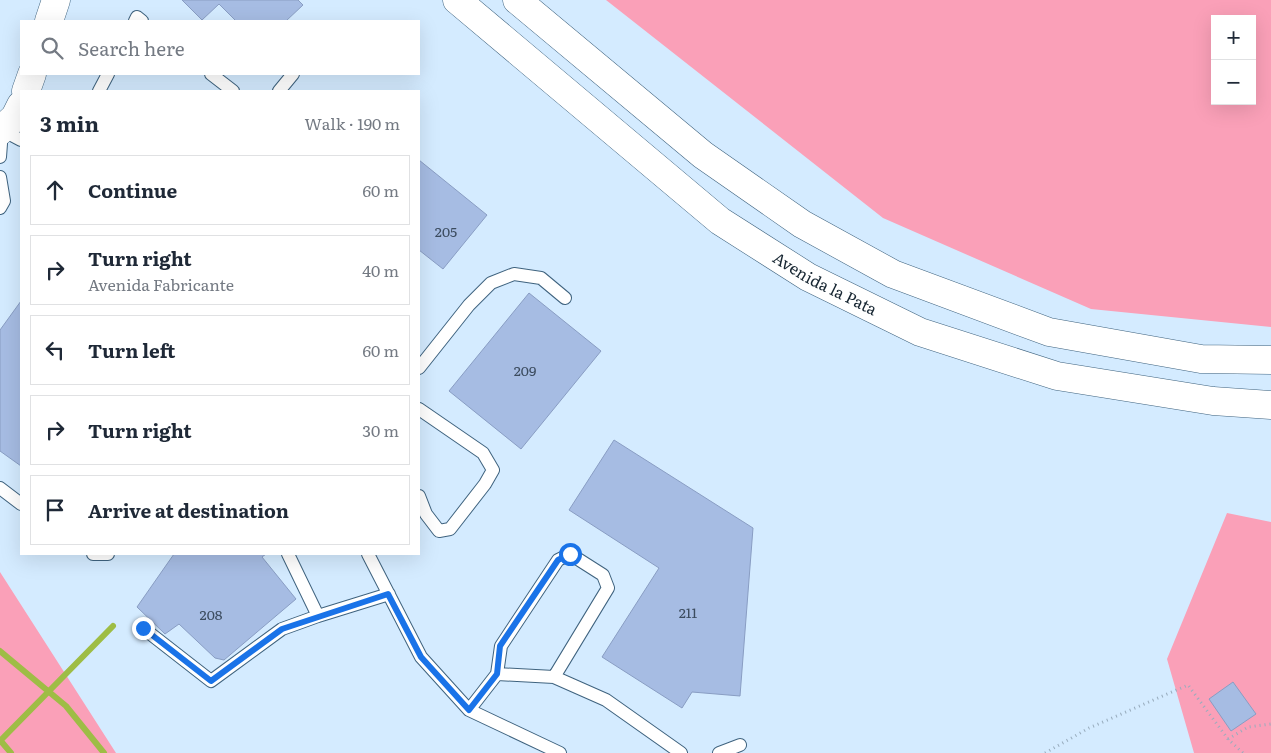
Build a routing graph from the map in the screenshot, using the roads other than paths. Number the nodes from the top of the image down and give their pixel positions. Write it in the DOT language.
graph roads {
  1 [pos="56,0"];
  2 [pos="457,0"];
  3 [pos="517,0"];
  4 [pos="49,20"];
  5 [pos="32,75"];
  6 [pos="107,75"];
  7 [pos="212,75"];
  8 [pos="292,75"];
  9 [pos="26,90"];
  10 [pos="100,90"];
  11 [pos="232,90"];
  12 [pos="280,90"];
  13 [pos="20,107"];
  14 [pos="8,134"];
  15 [pos="0,157"];
  16 [pos="0,177"];
  17 [pos="0,208"];
  18 [pos="565,298"];
  19 [pos="1271,360"];
  20 [pos="420,367"];
  21 [pos="1271,405"];
  22 [pos="420,410"];
  23 [pos="0,488"];
  24 [pos="420,499"];
  25 [pos="20,503"];
  26 [pos="288,555"];
  27 [pos="368,555"];
  28 [pos="388,594"];
  29 [pos="318,616"];
  30 [pos="143,628"];
  31 [pos="497,674"];
  32 [pos="554,677"];
  33 [pos="469,710"];
  34 [pos="740,745"];
  35 [pos="560,753"];
  36 [pos="681,753"];
  37 [pos="719,753"];
  1 -- 4 [label="main road"];
  2 -- 21 [label="main road, Avenida la Pata"];
  3 -- 19 [label="main road"];
  5 -- 9 [label="main road"];
  6 -- 10 [label="lane"];
  7 -- 11 [label="lane"];
  8 -- 12 [label="lane"];
  13 -- 14 [label="main road"];
  14 -- 15 [label="lane"];
  16 -- 17 [label="lane"];
  18 -- 20 [label="lane"];
  22 -- 24 [label="lane"];
  23 -- 25 [label="lane"];
  26 -- 29 [label="lane"];
  27 -- 28 [label="lane"];
  28 -- 29 [label="lane"];
  28 -- 33 [label="lane"];
  29 -- 30 [label="lane"];
  31 -- 32 [label="lane"];
  31 -- 32 [label="lane"];
  31 -- 33 [label="lane"];
  32 -- 36 [label="lane"];
  33 -- 35 [label="lane"];
  34 -- 37 [label="lane"];
}
